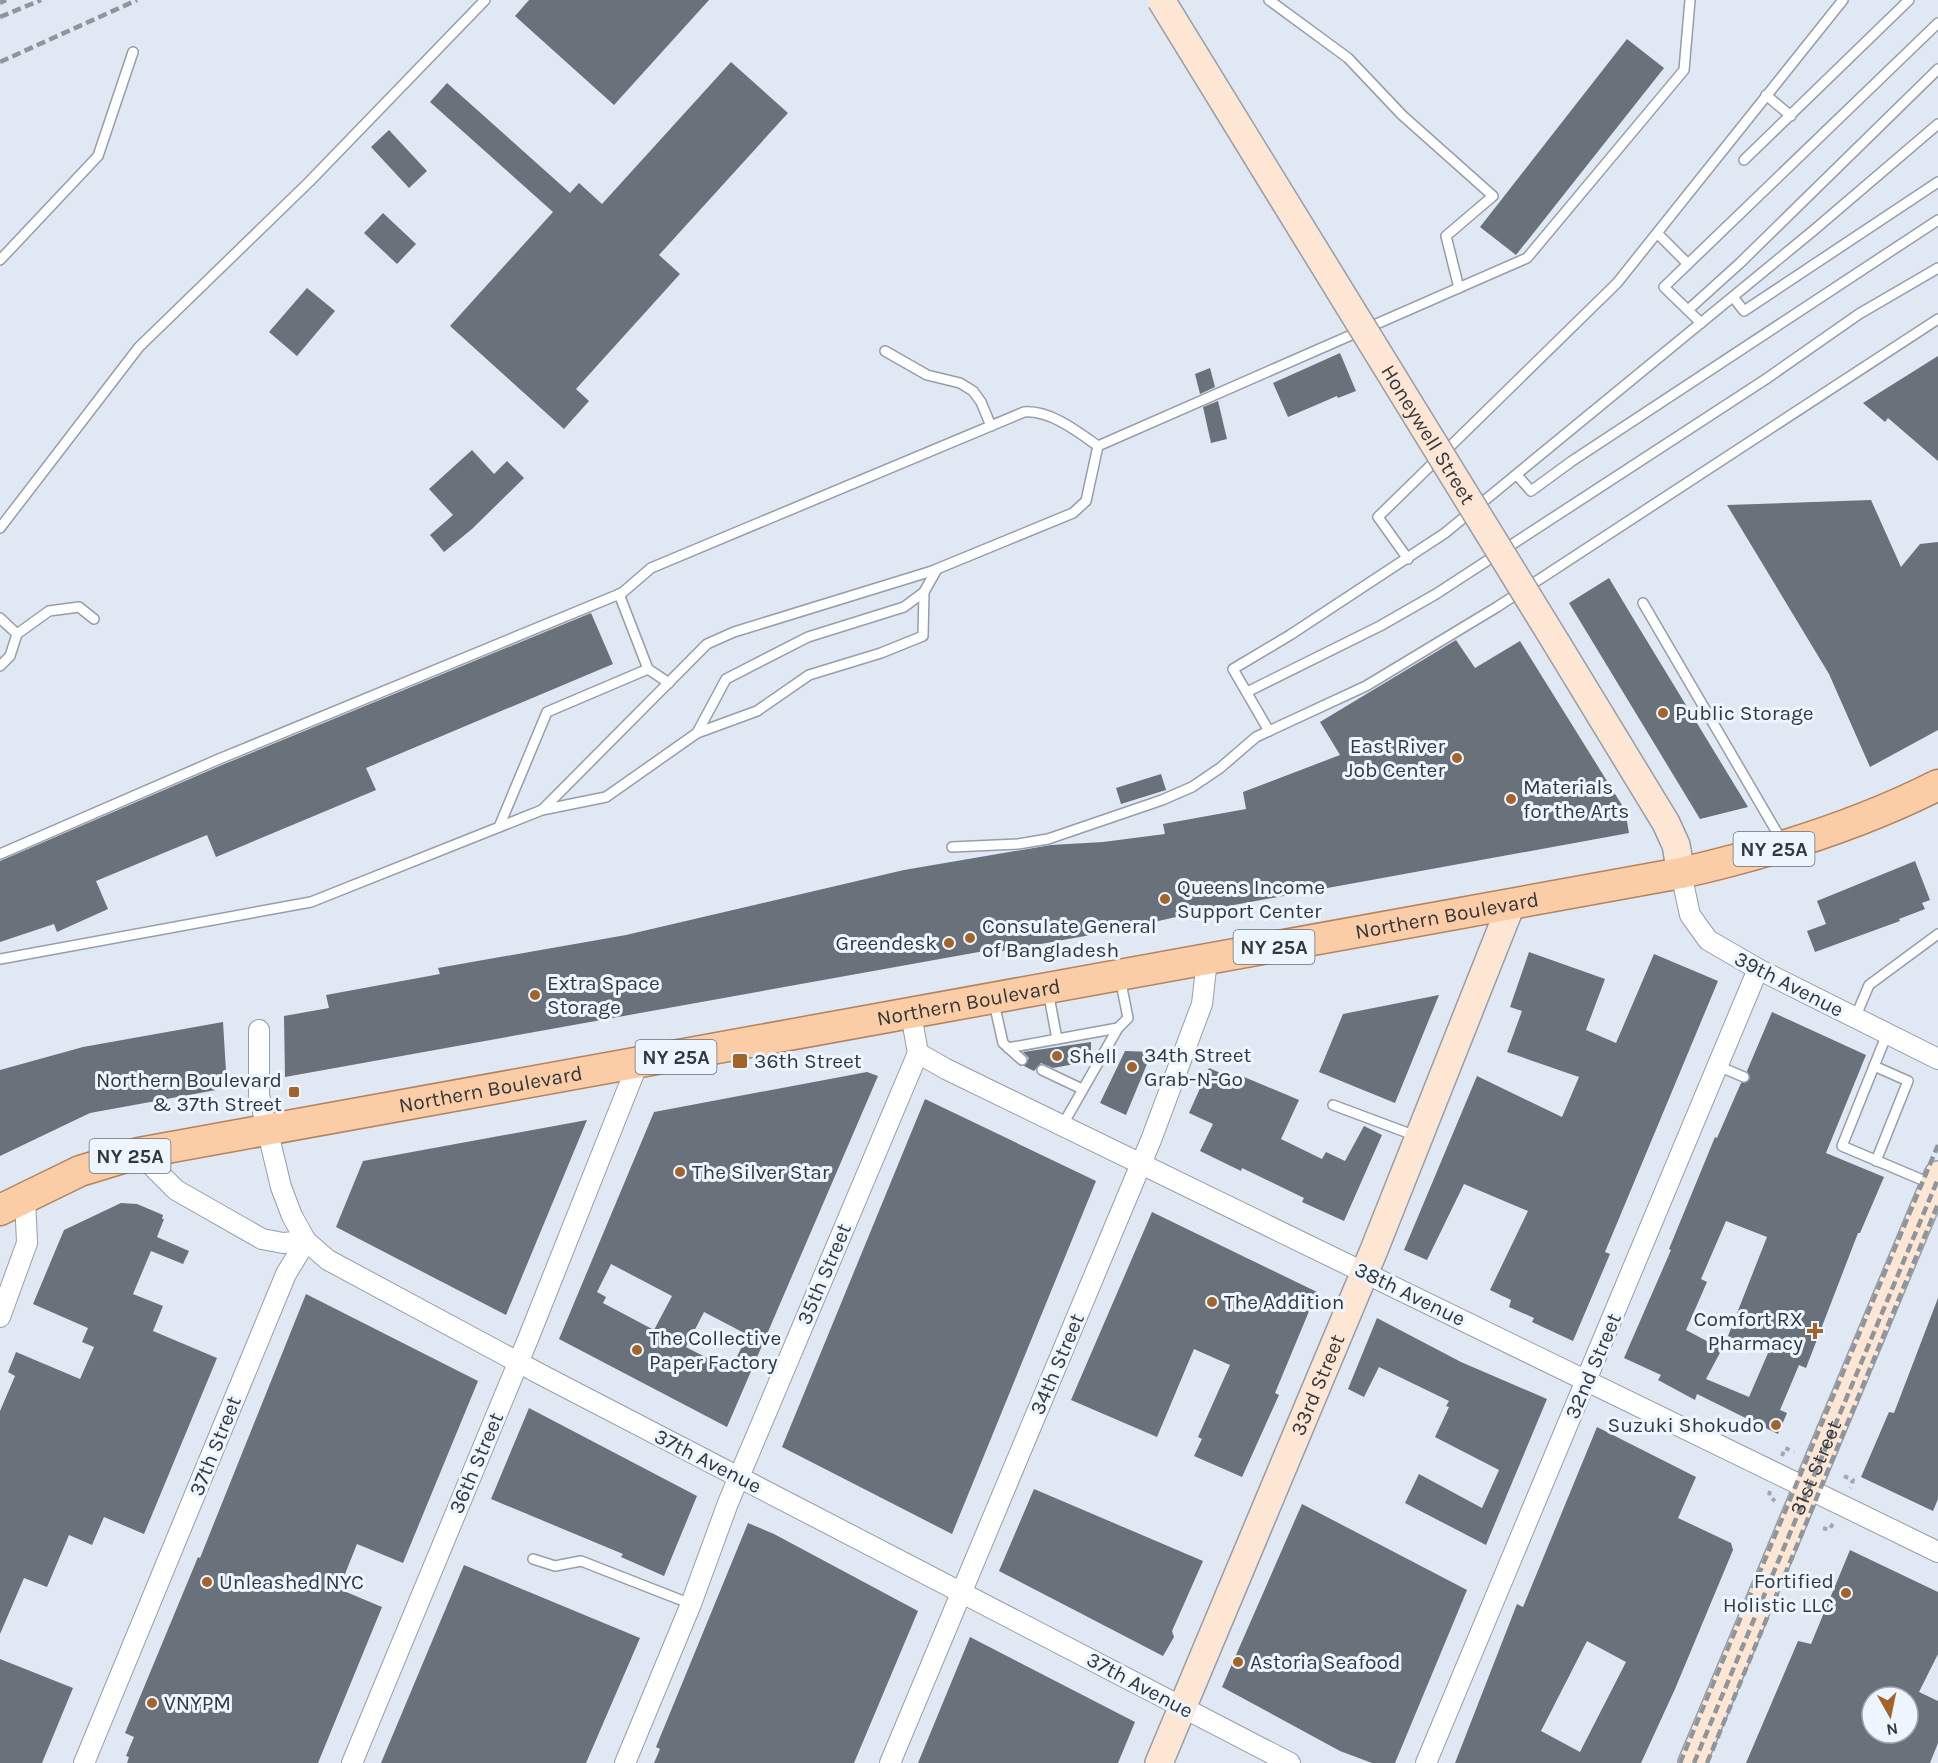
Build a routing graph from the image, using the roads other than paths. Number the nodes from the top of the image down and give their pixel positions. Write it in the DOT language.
graph roads {
  1 [pos="484,0"];
  2 [pos="1161,0"];
  3 [pos="1269,0"];
  4 [pos="1690,0"];
  5 [pos="1843,0"];
  6 [pos="1909,0"];
  7 [pos="1938,23"];
  8 [pos="133,52"];
  9 [pos="1938,69"];
  10 [pos="1766,95"];
  11 [pos="1791,116"];
  12 [pos="1938,124"];
  13 [pos="1744,160"];
  14 [pos="1938,182"];
  15 [pos="1938,220"];
  16 [pos="1658,234"];
  17 [pos="0,260"];
  18 [pos="1688,264"];
  19 [pos="1938,268"];
  20 [pos="1459,288"];
  21 [pos="1733,297"];
  22 [pos="1688,310"];
  23 [pos="1938,319"];
  24 [pos="1701,323"];
  25 [pos="885,351"];
  26 [pos="991,426"];
  27 [pos="1098,446"];
  28 [pos="1517,475"];
  29 [pos="0,528"];
  30 [pos="1408,559"];
  31 [pos="937,569"];
  32 [pos="924,592"];
  33 [pos="619,594"];
  34 [pos="1643,603"];
  35 [pos="0,618"];
  36 [pos="94,619"];
  37 [pos="17,634"];
  38 [pos="0,666"];
  39 [pos="648,669"];
  40 [pos="669,683"];
  41 [pos="1247,692"];
  42 [pos="1269,731"];
  43 [pos="697,733"];
  44 [pos="1938,785"];
  45 [pos="542,810"];
  46 [pos="499,827"];
  47 [pos="1785,846"];
  48 [pos="952,847"];
  49 [pos="0,854"];
  50 [pos="1682,873"];
  51 [pos="1511,905"];
  52 [pos="1938,934"];
  53 [pos="0,959"];
  54 [pos="1208,960"];
  55 [pos="1758,969"];
  56 [pos="1120,976"];
  57 [pos="1047,989"];
  58 [pos="993,999"];
  59 [pos="911,1014"];
  60 [pos="1855,1018"];
  61 [pos="1118,1028"];
  62 [pos="259,1030"];
  63 [pos="1887,1034"];
  64 [pos="1058,1039"];
  65 [pos="1008,1048"];
  66 [pos="918,1053"];
  67 [pos="1938,1059"];
  68 [pos="1022,1060"];
  69 [pos="639,1063"];
  70 [pos="1718,1065"];
  71 [pos="1874,1066"];
  72 [pos="1042,1070"];
  73 [pos="1744,1077"];
  74 [pos="1082,1089"];
  75 [pos="1333,1105"];
  76 [pos="1062,1126"];
  77 [pos="268,1130"];
  78 [pos="1419,1137"];
  79 [pos="140,1153"];
  80 [pos="1876,1161"];
  81 [pos="1141,1163"];
  82 [pos="1936,1180"];
  83 [pos="13,1204"];
  84 [pos="306,1241"];
  85 [pos="1365,1272"];
  86 [pos="0,1317"];
  87 [pos="518,1362"];
  88 [pos="1587,1380"];
  89 [pos="739,1477"];
  90 [pos="1807,1488"];
  91 [pos="1938,1552"];
  92 [pos="533,1559"];
  93 [pos="962,1592"];
  94 [pos="691,1604"];
  95 [pos="1182,1707"];
  96 [pos="84,1763"];
  97 [pos="352,1763"];
  98 [pos="625,1763"];
  99 [pos="890,1763"];
  100 [pos="1159,1763"];
  101 [pos="1290,1763"];
  102 [pos="1426,1763"];
  103 [pos="1692,1763"];
  1 -- 29 [label="lane"];
  2 -- 50 [label="main road, Honeywell Street, bridge"];
  3 -- 20 [label="lane"];
  4 -- 20 [label="lane"];
  5 -- 10 [label="lane"];
  6 -- 11 [label="lane"];
  7 -- 18 [label="lane"];
  8 -- 17 [label="lane"];
  9 -- 22 [label="lane"];
  10 -- 11 [label="lane"];
  10 -- 16 [label="lane"];
  11 -- 13 [label="lane"];
  12 -- 21 [label="lane"];
  14 -- 21 [label="lane"];
  15 -- 28 [label="lane"];
  16 -- 18 [label="lane"];
  16 -- 30 [label="lane"];
  18 -- 22 [label="lane"];
  19 -- 41 [label="lane"];
  20 -- 27 [label="lane"];
  21 -- 24 [label="lane"];
  22 -- 24 [label="lane"];
  23 -- 42 [label="lane"];
  24 -- 28 [label="lane"];
  25 -- 26 [label="lane"];
  26 -- 27 [label="lane"];
  26 -- 33 [label="lane"];
  27 -- 31 [label="lane"];
  28 -- 30 [label="lane"];
  30 -- 41 [label="lane"];
  31 -- 32 [label="lane"];
  31 -- 40 [label="lane"];
  32 -- 43 [label="lane"];
  32 -- 43 [label="lane"];
  33 -- 39 [label="lane"];
  33 -- 49 [label="lane"];
  34 -- 47 [label="lane"];
  35 -- 37 [label="lane"];
  36 -- 37 [label="lane"];
  37 -- 38 [label="lane"];
  39 -- 40 [label="lane"];
  39 -- 46 [label="lane"];
  40 -- 45 [label="lane"];
  41 -- 42 [label="lane"];
  42 -- 48 [label="lane"];
  43 -- 45 [label="lane"];
  44 -- 47 [label="main road, Northern Boulevard / NY 25A"];
  45 -- 46 [label="lane"];
  46 -- 53 [label="lane"];
  47 -- 50 [label="main road, Northern Boulevard / NY 25A"];
  50 -- 51 [label="main road, Northern Boulevard / NY 25A"];
  50 -- 55 [label="street, 39th Avenue"];
  51 -- 54 [label="main road, Northern Boulevard / NY 25A"];
  51 -- 78 [label="main road, 33rd Street"];
  52 -- 60 [label="lane"];
  54 -- 56 [label="main road, Northern Boulevard / NY 25A"];
  54 -- 81 [label="street, 34th Street"];
  55 -- 60 [label="street, 39th Avenue"];
  55 -- 70 [label="street, 32nd Street"];
  56 -- 57 [label="main road, Northern Boulevard / NY 25A"];
  56 -- 61 [label="lane"];
  57 -- 58 [label="main road, Northern Boulevard / NY 25A"];
  57 -- 64 [label="lane"];
  58 -- 59 [label="main road, Northern Boulevard / NY 25A"];
  58 -- 65 [label="lane"];
  59 -- 66 [label="street"];
  59 -- 69 [label="main road, Northern Boulevard / NY 25A"];
  60 -- 63 [label="street, 39th Avenue"];
  61 -- 64 [label="lane"];
  61 -- 74 [label="lane"];
  62 -- 77 [label="street"];
  63 -- 67 [label="street, 39th Avenue"];
  63 -- 71 [label="lane"];
  64 -- 65 [label="lane"];
  65 -- 68 [label="lane"];
  66 -- 76 [label="street, 38th Avenue"];
  66 -- 89 [label="street, 35th Street"];
  69 -- 77 [label="main road, Northern Boulevard / NY 25A"];
  69 -- 87 [label="street, 36th Street"];
  70 -- 73 [label="lane"];
  70 -- 88 [label="street, 32nd Street"];
  71 -- 80 [label="lane"];
  71 -- 80 [label="lane"];
  72 -- 74 [label="lane"];
  74 -- 76 [label="lane"];
  75 -- 78 [label="lane"];
  76 -- 81 [label="street, 38th Avenue"];
  77 -- 79 [label="main road, Northern Boulevard / NY 25A"];
  77 -- 84 [label="street"];
  78 -- 85 [label="main road, 33rd Street"];
  79 -- 83 [label="main road, Northern Boulevard / NY 25A"];
  79 -- 84 [label="street"];
  80 -- 82 [label="lane"];
  81 -- 85 [label="street, 38th Avenue"];
  81 -- 93 [label="street, 34th Street"];
  82 -- 90 [label="main road, 31st Street"];
  83 -- 86 [label="street"];
  84 -- 87 [label="street, 37th Avenue"];
  84 -- 96 [label="street, 37th Street"];
  85 -- 88 [label="street, 38th Avenue"];
  85 -- 95 [label="main road, 33rd Street"];
  87 -- 89 [label="street, 37th Avenue"];
  87 -- 97 [label="street, 36th Street"];
  88 -- 90 [label="street, 38th Avenue"];
  88 -- 102 [label="street, 32nd Street"];
  89 -- 93 [label="street, 37th Avenue"];
  89 -- 94 [label="street, 35th Street"];
  90 -- 91 [label="street, 38th Avenue"];
  90 -- 103 [label="main road, 31st Street"];
  92 -- 94 [label="lane"];
  93 -- 95 [label="street, 37th Avenue"];
  93 -- 99 [label="street, 34th Street"];
  94 -- 98 [label="street, 35th Street"];
  95 -- 100 [label="main road, 33rd Street"];
  95 -- 101 [label="street, 37th Avenue"];
}
